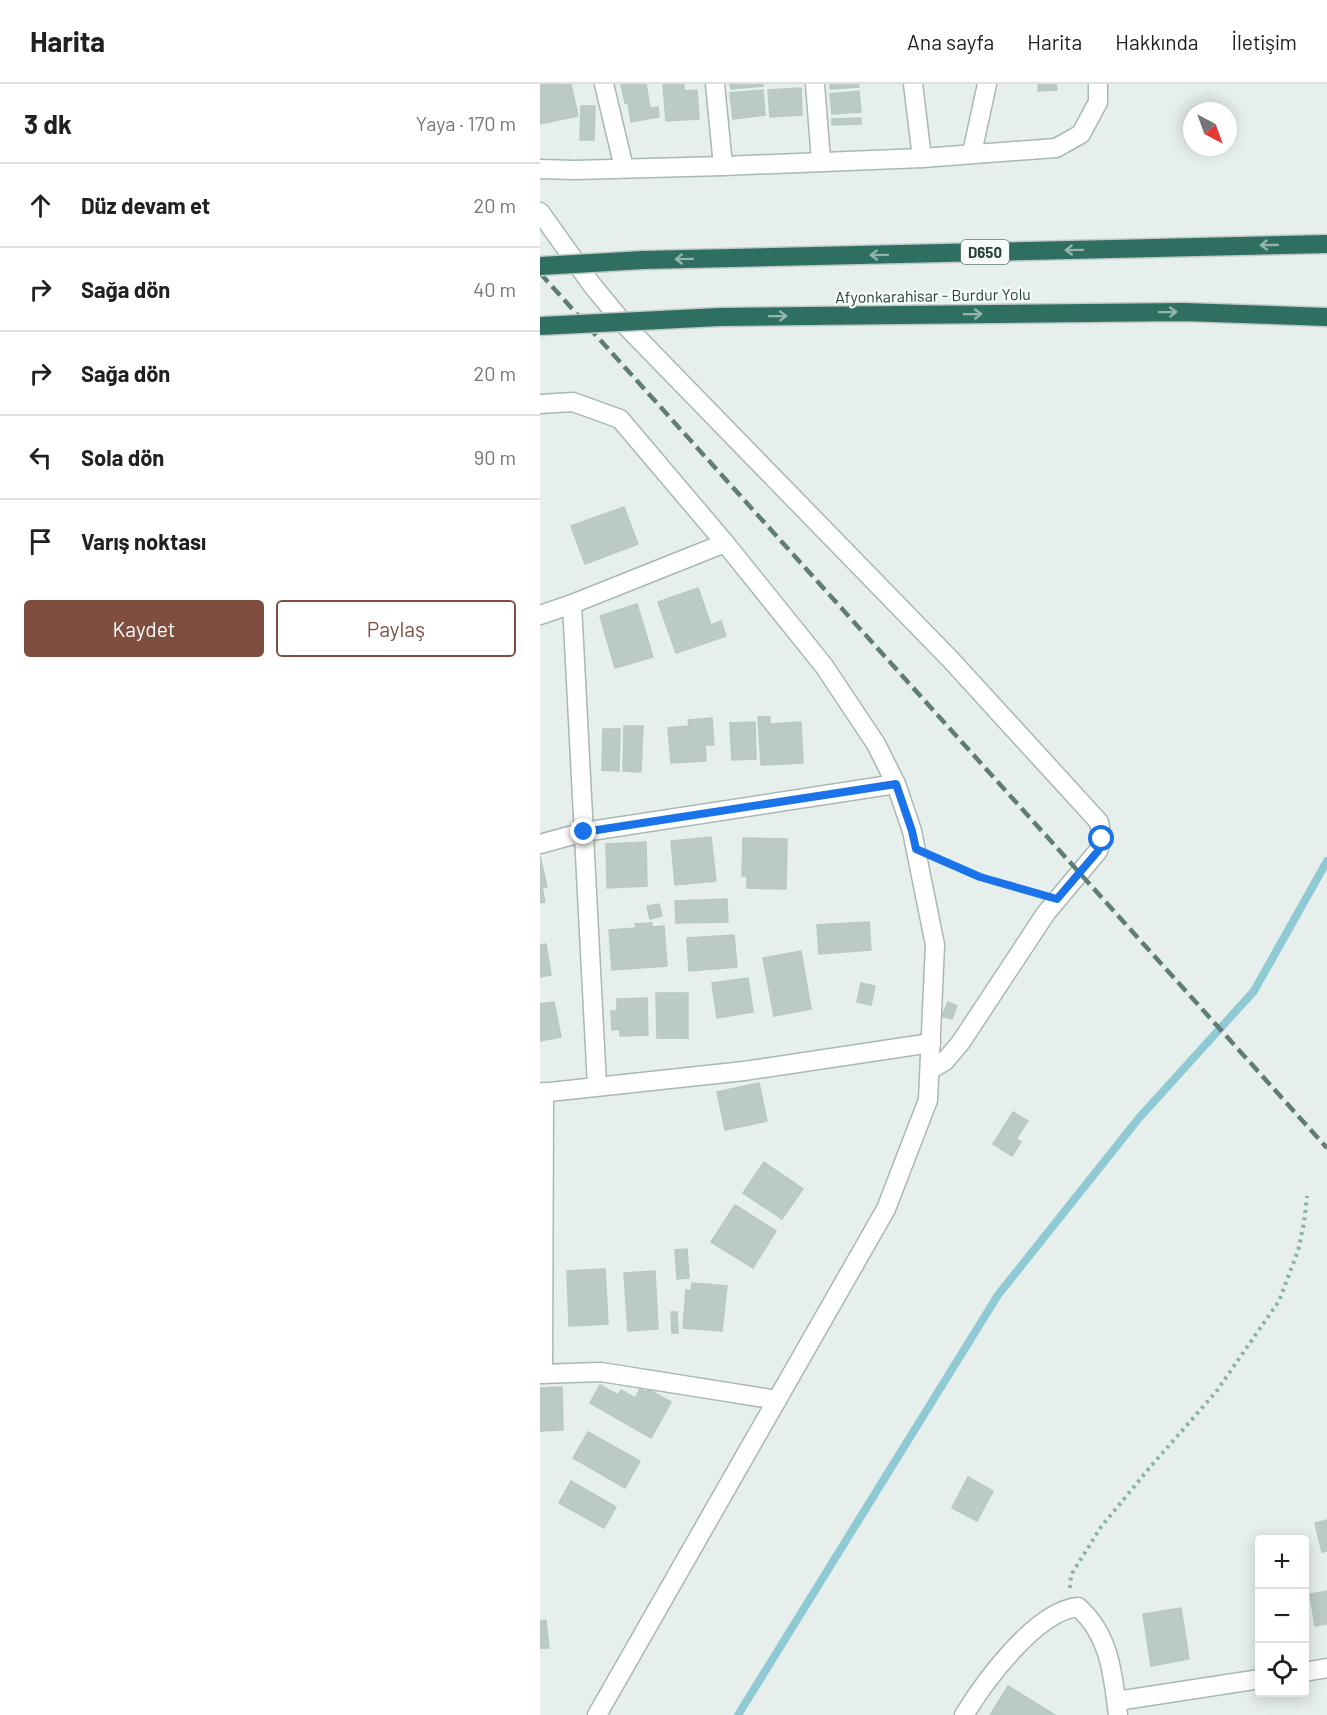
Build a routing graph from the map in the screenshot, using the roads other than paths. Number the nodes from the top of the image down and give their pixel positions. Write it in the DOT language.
graph roads {
  1 [pos="604,84"];
  2 [pos="715,84"];
  3 [pos="815,84"];
  4 [pos="913,84"];
  5 [pos="987,84"];
  6 [pos="1098,84"];
  7 [pos="972,153"];
  8 [pos="922,158"];
  9 [pos="821,161"];
  10 [pos="723,166"];
  11 [pos="624,168"];
  12 [pos="540,169"];
  13 [pos="540,212"];
  14 [pos="1327,244"];
  15 [pos="540,266"];
  16 [pos="1327,317"];
  17 [pos="540,326"];
  18 [pos="540,404"];
  19 [pos="725,543"];
  20 [pos="572,604"];
  21 [pos="540,615"];
  22 [pos="896,784"];
  23 [pos="584,832"];
  24 [pos="540,844"];
  25 [pos="931,1043"];
  26 [pos="930,1070"];
  27 [pos="597,1086"];
  28 [pos="542,1093"];
  29 [pos="542,1374"];
  30 [pos="777,1400"];
  31 [pos="1327,1668"];
  32 [pos="1309,1671"];
  33 [pos="1255,1680"];
  34 [pos="1117,1708"];
  35 [pos="597,1715"];
  36 [pos="964,1715"];
  1 -- 11 [label="street"];
  2 -- 10 [label="street"];
  3 -- 9 [label="street"];
  4 -- 8 [label="street"];
  5 -- 7 [label="street"];
  6 -- 7 [label="street"];
  7 -- 8 [label="street"];
  8 -- 9 [label="street"];
  9 -- 10 [label="street"];
  10 -- 11 [label="street"];
  11 -- 12 [label="street"];
  13 -- 26 [label="street"];
  14 -- 15 [label="highway, D650, one-way, bridge"];
  17 -- 16 [label="highway, Afyonkarahisar - Burdur Yolu, one-way, bridge"];
  18 -- 19 [label="street"];
  19 -- 20 [label="street"];
  19 -- 22 [label="street"];
  20 -- 21 [label="street"];
  20 -- 23 [label="street"];
  22 -- 23 [label="street"];
  22 -- 25 [label="street"];
  23 -- 24 [label="street"];
  23 -- 27 [label="street"];
  25 -- 26 [label="street"];
  25 -- 27 [label="street"];
  26 -- 30 [label="street"];
  27 -- 28 [label="street"];
  28 -- 29 [label="street"];
  29 -- 30 [label="street"];
  30 -- 35 [label="street"];
  31 -- 32 [label="street"];
  33 -- 34 [label="street"];
  34 -- 36 [label="street"];
}
